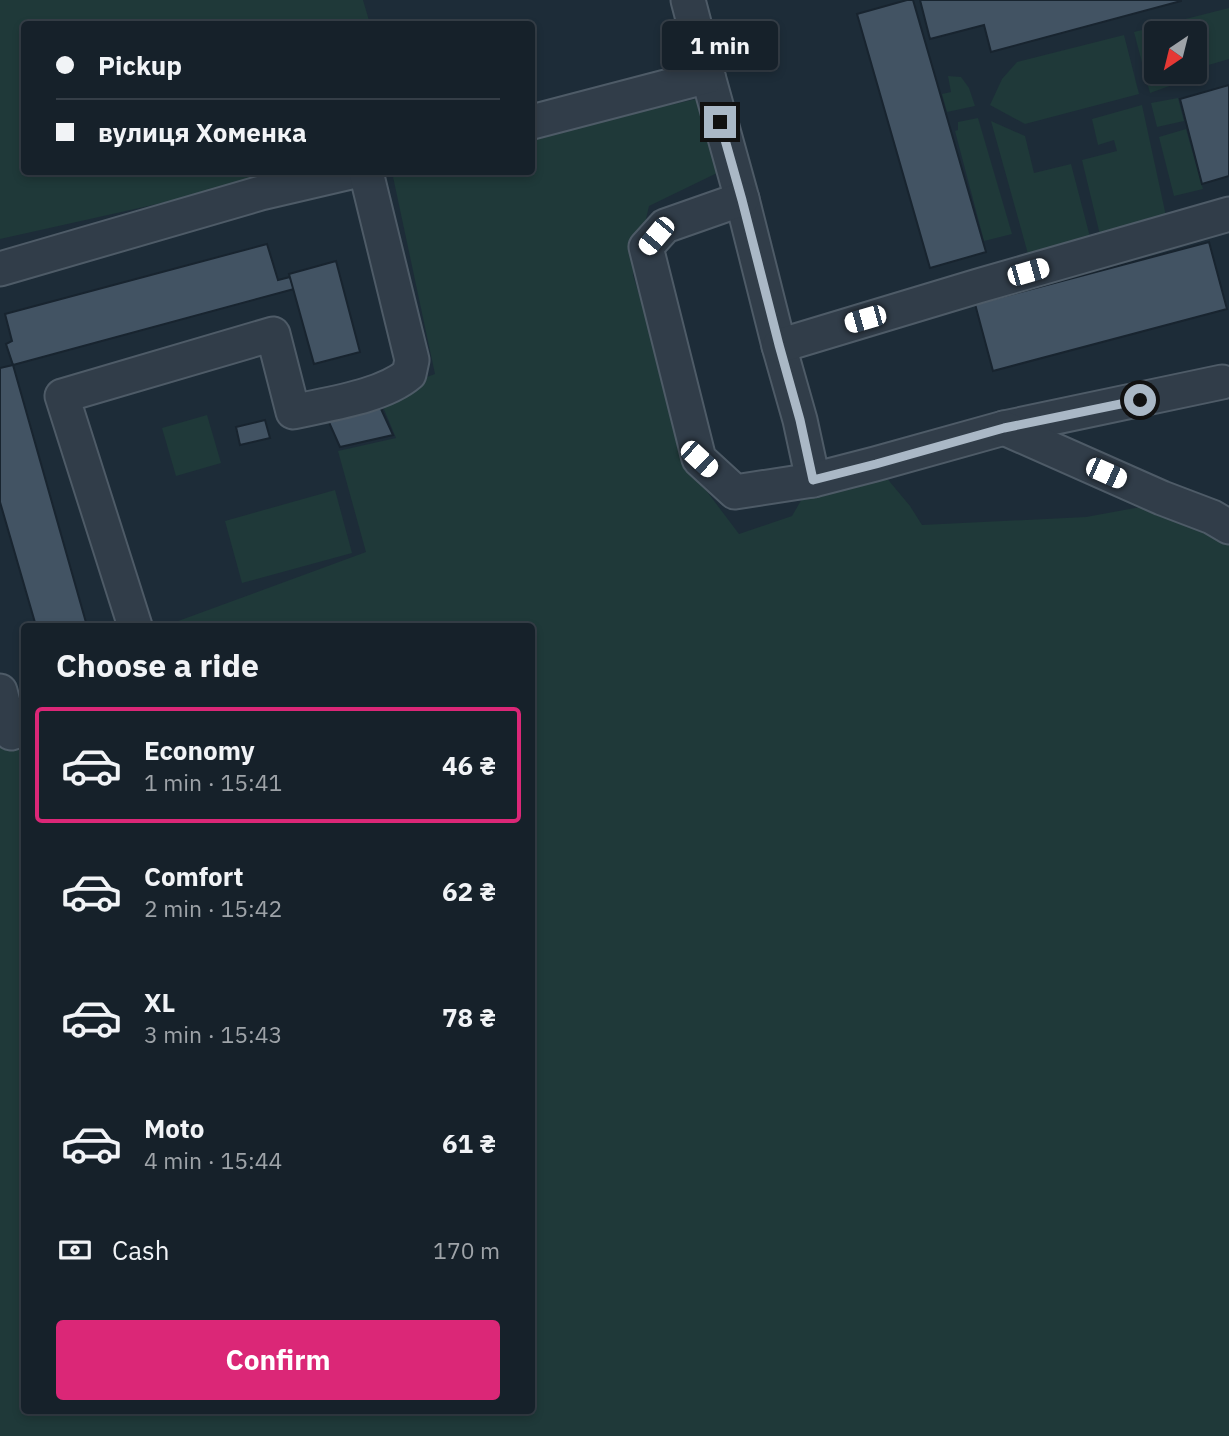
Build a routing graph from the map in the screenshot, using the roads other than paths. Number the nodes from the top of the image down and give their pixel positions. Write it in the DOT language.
graph roads {
  1 [pos="688,0"];
  2 [pos="708,76"];
  3 [pos="535,121"];
  4 [pos="338,175"];
  5 [pos="367,175"];
  6 [pos="742,200"];
  7 [pos="1229,214"];
  8 [pos="0,268"];
  9 [pos="779,345"];
  10 [pos="1222,382"];
  11 [pos="1004,428"];
  12 [pos="813,480"];
  13 [pos="1223,520"];
  14 [pos="134,623"];
  15 [pos="0,691"];
  16 [pos="21,730"];
  1 -- 2 [label="street"];
  2 -- 3 [label="street"];
  2 -- 6 [label="street"];
  4 -- 8 [label="street"];
  5 -- 14 [label="street"];
  6 -- 9 [label="street"];
  6 -- 12 [label="street"];
  7 -- 9 [label="street"];
  9 -- 12 [label="street"];
  10 -- 11 [label="street"];
  11 -- 12 [label="street"];
  11 -- 13 [label="street"];
  15 -- 16 [label="street"];
}
